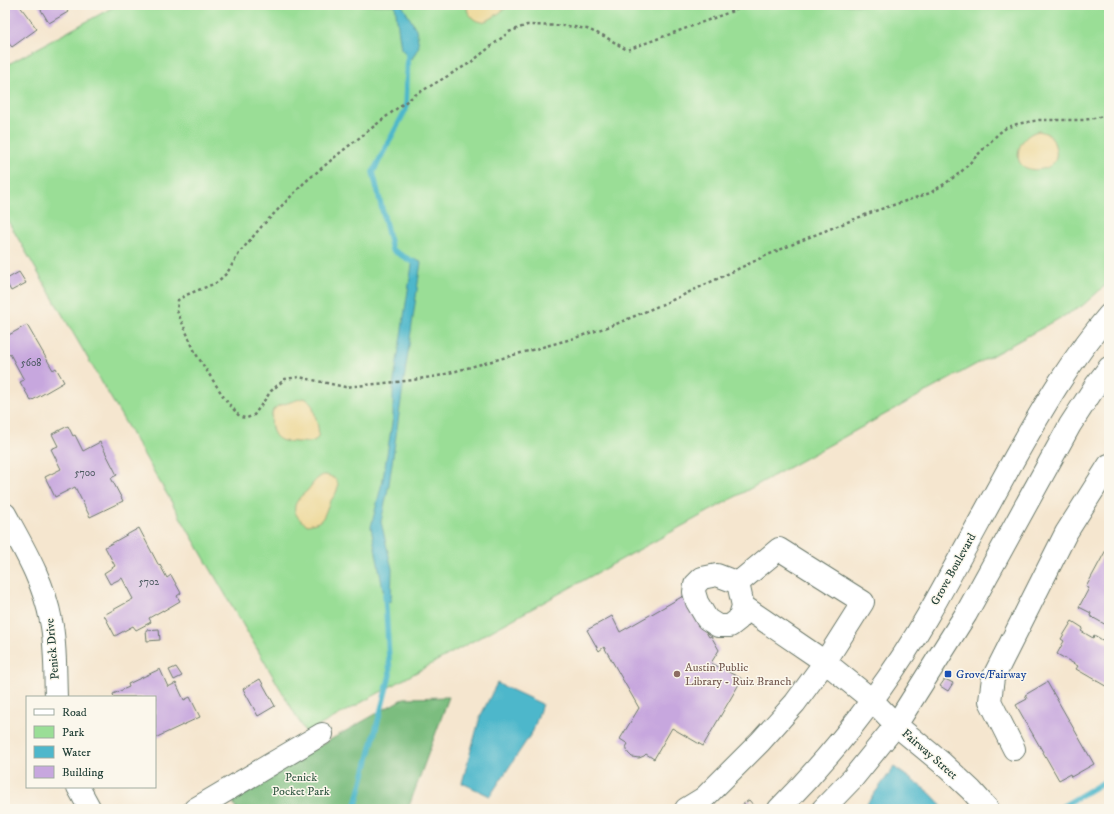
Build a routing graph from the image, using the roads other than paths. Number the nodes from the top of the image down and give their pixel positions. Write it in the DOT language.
graph roads {
  1 [pos="1109,315"];
  2 [pos="1109,368"];
  3 [pos="1109,465"];
  4 [pos="5,514"];
  5 [pos="738,583"];
  6 [pos="743,606"];
  7 [pos="825,662"];
  8 [pos="56,696"];
  9 [pos="872,700"];
  10 [pos="896,725"];
  11 [pos="322,734"];
  12 [pos="1014,749"];
  13 [pos="79,788"];
  14 [pos="90,809"];
  15 [pos="195,809"];
  16 [pos="686,809"];
  17 [pos="779,809"];
  18 [pos="823,809"];
  19 [pos="988,809"];
  1 -- 9 [label="street, Grove Boulevard"];
  2 -- 10 [label="street"];
  3 -- 12 [label="street"];
  4 -- 8 [label="street, Penick Drive"];
  5 -- 6 [label="street"];
  5 -- 6 [label="street"];
  5 -- 7 [label="street"];
  6 -- 7 [label="street, Fairway Street"];
  7 -- 9 [label="street, Fairway Street"];
  7 -- 16 [label="street"];
  9 -- 10 [label="street, Fairway Street"];
  9 -- 17 [label="street, Grove Boulevard"];
  10 -- 18 [label="street"];
  10 -- 19 [label="street, Fairway Street"];
  11 -- 15 [label="street"];
  13 -- 14 [label="street"];
}
